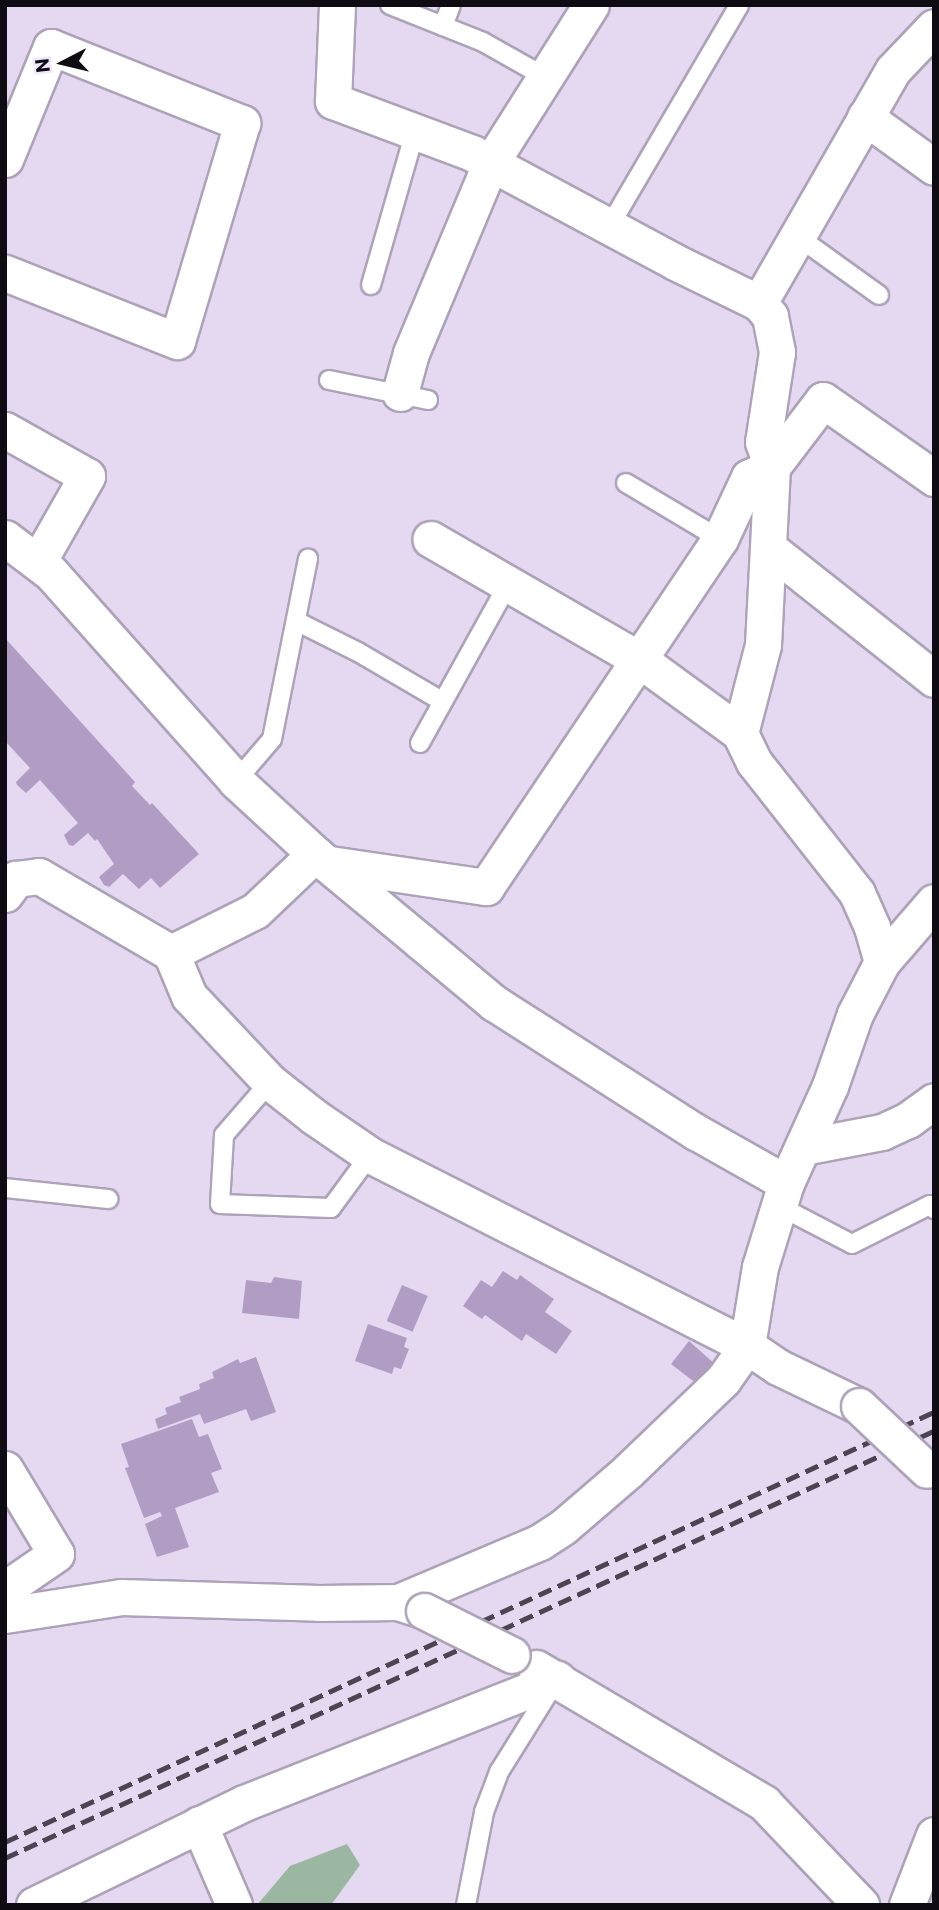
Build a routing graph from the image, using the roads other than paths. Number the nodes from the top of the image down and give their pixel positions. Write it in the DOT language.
graph roads {
  1 [pos="337,5"];
  2 [pos="390,5"];
  3 [pos="451,5"];
  4 [pos="591,5"];
  5 [pos="739,5"];
  6 [pos="926,5"];
  7 [pos="934,9"];
  8 [pos="443,26"];
  9 [pos="934,27"];
  10 [pos="545,77"];
  11 [pos="865,117"];
  12 [pos="415,132"];
  13 [pos="5,159"];
  14 [pos="489,164"];
  15 [pos="934,167"];
  16 [pos="609,227"];
  17 [pos="797,236"];
  18 [pos="5,273"];
  19 [pos="371,285"];
  20 [pos="878,295"];
  21 [pos="759,303"];
  22 [pos="328,380"];
  23 [pos="414,396"];
  24 [pos="5,430"];
  25 [pos="772,467"];
  26 [pos="934,478"];
  27 [pos="626,483"];
  28 [pos="5,538"];
  29 [pos="430,539"];
  30 [pos="720,539"];
  31 [pos="770,549"];
  32 [pos="308,559"];
  33 [pos="38,562"];
  34 [pos="508,584"];
  35 [pos="296,621"];
  36 [pos="640,660"];
  37 [pos="934,679"];
  38 [pos="442,701"];
  39 [pos="740,733"];
  40 [pos="420,743"];
  41 [pos="236,781"];
  42 [pos="323,859"];
  43 [pos="5,894"];
  44 [pos="934,901"];
  45 [pos="172,953"];
  46 [pos="882,962"];
  47 [pos="270,1082"];
  48 [pos="934,1101"];
  49 [pos="803,1147"];
  50 [pos="370,1155"];
  51 [pos="5,1188"];
  52 [pos="782,1194"];
  53 [pos="108,1199"];
  54 [pos="934,1209"];
  55 [pos="747,1346"];
  56 [pos="5,1469"];
  57 [pos="931,1472"];
  58 [pos="5,1589"];
  59 [pos="411,1607"];
  60 [pos="5,1615"];
  61 [pos="557,1679"];
  62 [pos="199,1824"];
  63 [pos="934,1835"];
  64 [pos="34,1905"];
  65 [pos="234,1905"];
  66 [pos="466,1905"];
  67 [pos="861,1905"];
  68 [pos="907,1905"];
  1 -- 12 [label="street"];
  2 -- 8 [label="lane"];
  3 -- 8 [label="lane"];
  4 -- 10 [label="street"];
  5 -- 16 [label="lane"];
  6 -- 7 [label="street"];
  8 -- 10 [label="lane"];
  9 -- 11 [label="street"];
  10 -- 14 [label="street"];
  11 -- 15 [label="street"];
  11 -- 17 [label="street"];
  12 -- 14 [label="street"];
  12 -- 19 [label="lane"];
  13 -- 18 [label="street"];
  14 -- 16 [label="street"];
  14 -- 23 [label="street"];
  16 -- 21 [label="street"];
  17 -- 20 [label="lane"];
  17 -- 21 [label="street"];
  21 -- 25 [label="street"];
  22 -- 23 [label="lane"];
  24 -- 33 [label="street"];
  25 -- 26 [label="street"];
  25 -- 30 [label="street"];
  25 -- 31 [label="street"];
  27 -- 30 [label="lane"];
  28 -- 33 [label="street"];
  29 -- 34 [label="street"];
  30 -- 36 [label="street"];
  31 -- 37 [label="street"];
  31 -- 39 [label="street"];
  32 -- 35 [label="lane"];
  33 -- 41 [label="street"];
  34 -- 36 [label="street"];
  34 -- 38 [label="lane"];
  35 -- 38 [label="lane"];
  35 -- 41 [label="lane"];
  36 -- 39 [label="street"];
  36 -- 42 [label="street"];
  38 -- 40 [label="lane"];
  39 -- 46 [label="street"];
  41 -- 42 [label="street"];
  42 -- 45 [label="street"];
  42 -- 52 [label="street"];
  43 -- 45 [label="street"];
  44 -- 46 [label="street"];
  45 -- 47 [label="street"];
  46 -- 49 [label="street"];
  47 -- 50 [label="street"];
  47 -- 50 [label="lane"];
  48 -- 49 [label="street"];
  49 -- 52 [label="street"];
  50 -- 55 [label="street"];
  51 -- 53 [label="lane"];
  52 -- 54 [label="lane"];
  52 -- 55 [label="street"];
  55 -- 57 [label="street, bridge"];
  55 -- 59 [label="street"];
  56 -- 58 [label="street"];
  59 -- 60 [label="street"];
  59 -- 61 [label="street, bridge"];
  61 -- 62 [label="street"];
  61 -- 66 [label="lane"];
  61 -- 67 [label="street"];
  62 -- 64 [label="street"];
  62 -- 65 [label="street"];
  63 -- 68 [label="street"];
}
